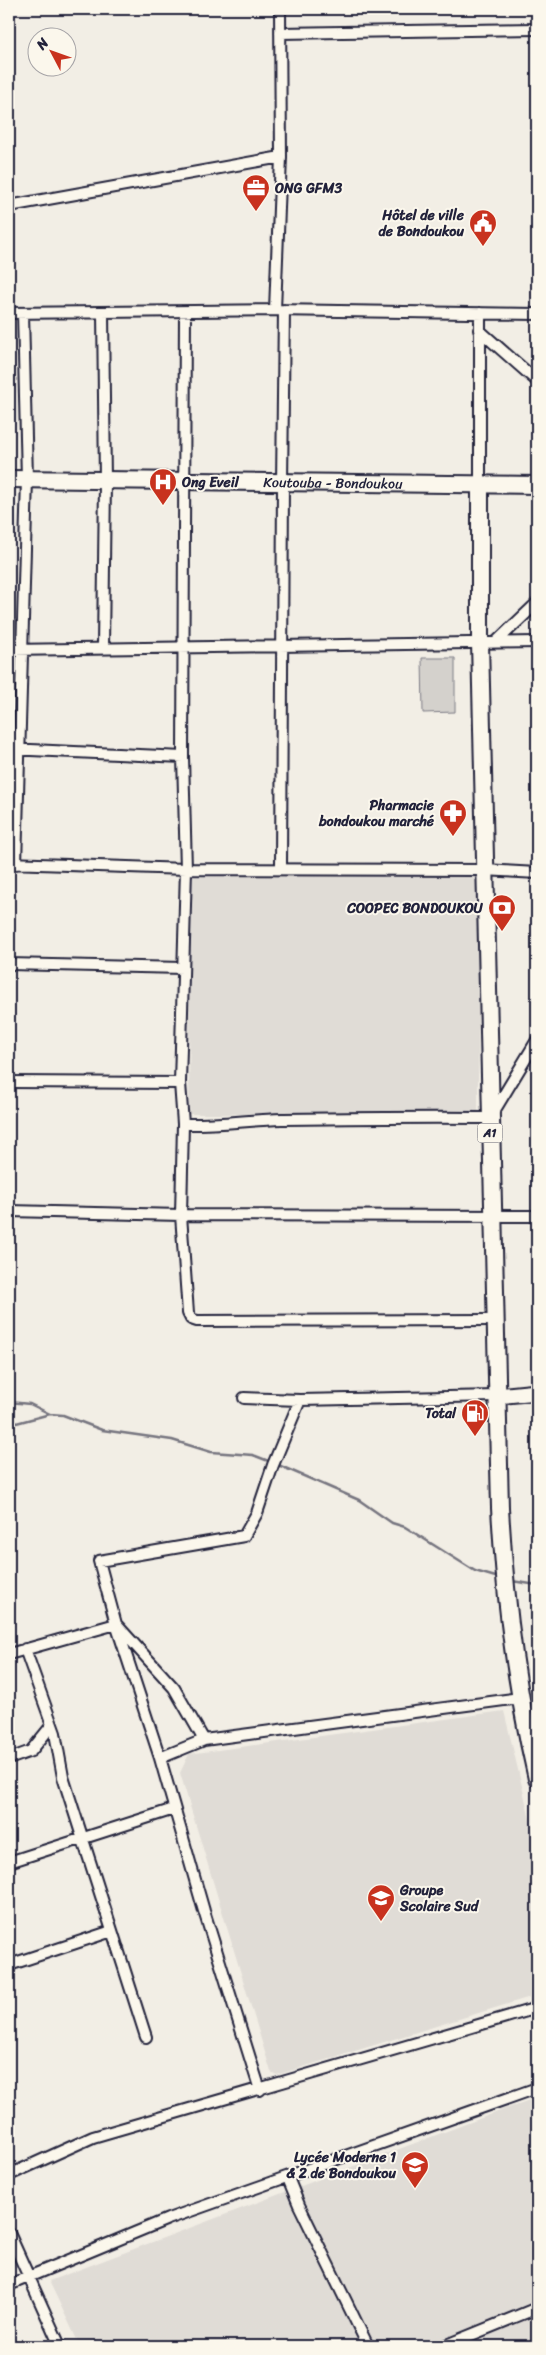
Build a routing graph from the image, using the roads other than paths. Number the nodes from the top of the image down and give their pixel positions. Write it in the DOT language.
graph roads {
  1 [pos="280,9"];
  2 [pos="537,29"];
  3 [pos="280,33"];
  4 [pos="281,157"];
  5 [pos="9,206"];
  6 [pos="280,310"];
  7 [pos="102,312"];
  8 [pos="185,312"];
  9 [pos="9,313"];
  10 [pos="23,313"];
  11 [pos="480,313"];
  12 [pos="537,314"];
  13 [pos="479,330"];
  14 [pos="537,381"];
  15 [pos="9,479"];
  16 [pos="27,479"];
  17 [pos="105,481"];
  18 [pos="183,482"];
  19 [pos="282,483"];
  20 [pos="480,483"];
  21 [pos="537,485"];
  22 [pos="537,603"];
  23 [pos="480,642"];
  24 [pos="496,642"];
  25 [pos="537,642"];
  26 [pos="280,644"];
  27 [pos="184,646"];
  28 [pos="103,648"];
  29 [pos="9,650"];
  30 [pos="22,650"];
  31 [pos="9,749"];
  32 [pos="21,749"];
  33 [pos="183,757"];
  34 [pos="12,863"];
  35 [pos="186,868"];
  36 [pos="281,869"];
  37 [pos="484,870"];
  38 [pos="537,873"];
  39 [pos="9,964"];
  40 [pos="183,968"];
  41 [pos="537,1040"];
  42 [pos="9,1082"];
  43 [pos="180,1083"];
  44 [pos="490,1118"];
  45 [pos="183,1124"];
  46 [pos="9,1211"];
  47 [pos="181,1215"];
  48 [pos="492,1216"];
  49 [pos="537,1216"];
  50 [pos="496,1320"];
  51 [pos="537,1392"];
  52 [pos="497,1396"];
  53 [pos="244,1398"];
  54 [pos="300,1400"];
  55 [pos="116,1624"];
  56 [pos="25,1650"];
  57 [pos="9,1654"];
  58 [pos="520,1698"];
  59 [pos="52,1725"];
  60 [pos="204,1740"];
  61 [pos="160,1758"];
  62 [pos="9,1759"];
  63 [pos="537,1779"];
  64 [pos="174,1809"];
  65 [pos="83,1839"];
  66 [pos="9,1862"];
  67 [pos="112,1931"];
  68 [pos="9,1965"];
  69 [pos="537,2008"];
  70 [pos="146,2037"];
  71 [pos="537,2088"];
  72 [pos="260,2090"];
  73 [pos="9,2175"];
  74 [pos="288,2178"];
  75 [pos="9,2233"];
  76 [pos="30,2278"];
  77 [pos="9,2285"];
  78 [pos="537,2308"];
  79 [pos="60,2346"];
  80 [pos="368,2346"];
  81 [pos="444,2346"];
  1 -- 3 [label="street"];
  2 -- 3 [label="street"];
  3 -- 4 [label="street"];
  4 -- 5 [label="street"];
  4 -- 6 [label="street"];
  6 -- 8 [label="street"];
  6 -- 11 [label="street"];
  6 -- 19 [label="street"];
  7 -- 8 [label="street"];
  7 -- 10 [label="street"];
  7 -- 17 [label="street"];
  8 -- 18 [label="street"];
  9 -- 10 [label="street"];
  10 -- 16 [label="street"];
  11 -- 12 [label="street"];
  11 -- 13 [label="street"];
  13 -- 14 [label="street"];
  13 -- 20 [label="street"];
  15 -- 16 [label="main road, Koutouba - Bondoukou"];
  16 -- 17 [label="main road, Koutouba - Bondoukou"];
  16 -- 30 [label="street"];
  17 -- 18 [label="main road, Koutouba - Bondoukou"];
  17 -- 28 [label="street"];
  18 -- 19 [label="main road, Koutouba - Bondoukou"];
  18 -- 27 [label="street"];
  19 -- 20 [label="main road, Koutouba - Bondoukou"];
  19 -- 26 [label="street"];
  20 -- 21 [label="main road, Koutouba - Bondoukou"];
  20 -- 23 [label="main road, A1"];
  22 -- 24 [label="street"];
  23 -- 24 [label="street"];
  23 -- 26 [label="street"];
  23 -- 37 [label="main road, A1"];
  24 -- 25 [label="street"];
  26 -- 27 [label="street"];
  26 -- 36 [label="street"];
  27 -- 28 [label="street"];
  27 -- 33 [label="street"];
  28 -- 30 [label="street"];
  29 -- 30 [label="street"];
  30 -- 32 [label="street"];
  31 -- 32 [label="street"];
  32 -- 33 [label="street"];
  32 -- 34 [label="street"];
  33 -- 35 [label="street"];
  34 -- 35 [label="street"];
  35 -- 36 [label="street"];
  35 -- 40 [label="street"];
  36 -- 37 [label="street"];
  37 -- 38 [label="street"];
  37 -- 44 [label="main road, A1"];
  39 -- 40 [label="street"];
  40 -- 43 [label="street"];
  41 -- 44 [label="street"];
  42 -- 43 [label="street"];
  43 -- 45 [label="street"];
  44 -- 45 [label="street"];
  44 -- 48 [label="main road, A1"];
  45 -- 47 [label="street"];
  46 -- 47 [label="street"];
  47 -- 48 [label="street"];
  47 -- 50 [label="street"];
  48 -- 49 [label="street"];
  48 -- 50 [label="main road, A1"];
  50 -- 52 [label="main road, A1"];
  51 -- 52 [label="street"];
  52 -- 54 [label="street"];
  52 -- 58 [label="main road, A1"];
  53 -- 54 [label="street"];
  54 -- 55 [label="street"];
  55 -- 56 [label="street"];
  55 -- 60 [label="street"];
  55 -- 61 [label="street"];
  56 -- 57 [label="street"];
  56 -- 59 [label="street"];
  58 -- 60 [label="street"];
  58 -- 63 [label="main road, A1"];
  59 -- 62 [label="street"];
  59 -- 65 [label="street"];
  60 -- 61 [label="street"];
  61 -- 64 [label="street"];
  64 -- 65 [label="street"];
  64 -- 72 [label="street"];
  65 -- 66 [label="street"];
  65 -- 67 [label="street"];
  67 -- 68 [label="street"];
  67 -- 70 [label="street"];
  69 -- 72 [label="street"];
  71 -- 74 [label="street"];
  72 -- 73 [label="street"];
  74 -- 76 [label="street"];
  74 -- 80 [label="street"];
  75 -- 76 [label="street"];
  76 -- 77 [label="street"];
  76 -- 79 [label="street"];
  78 -- 81 [label="street"];
}
